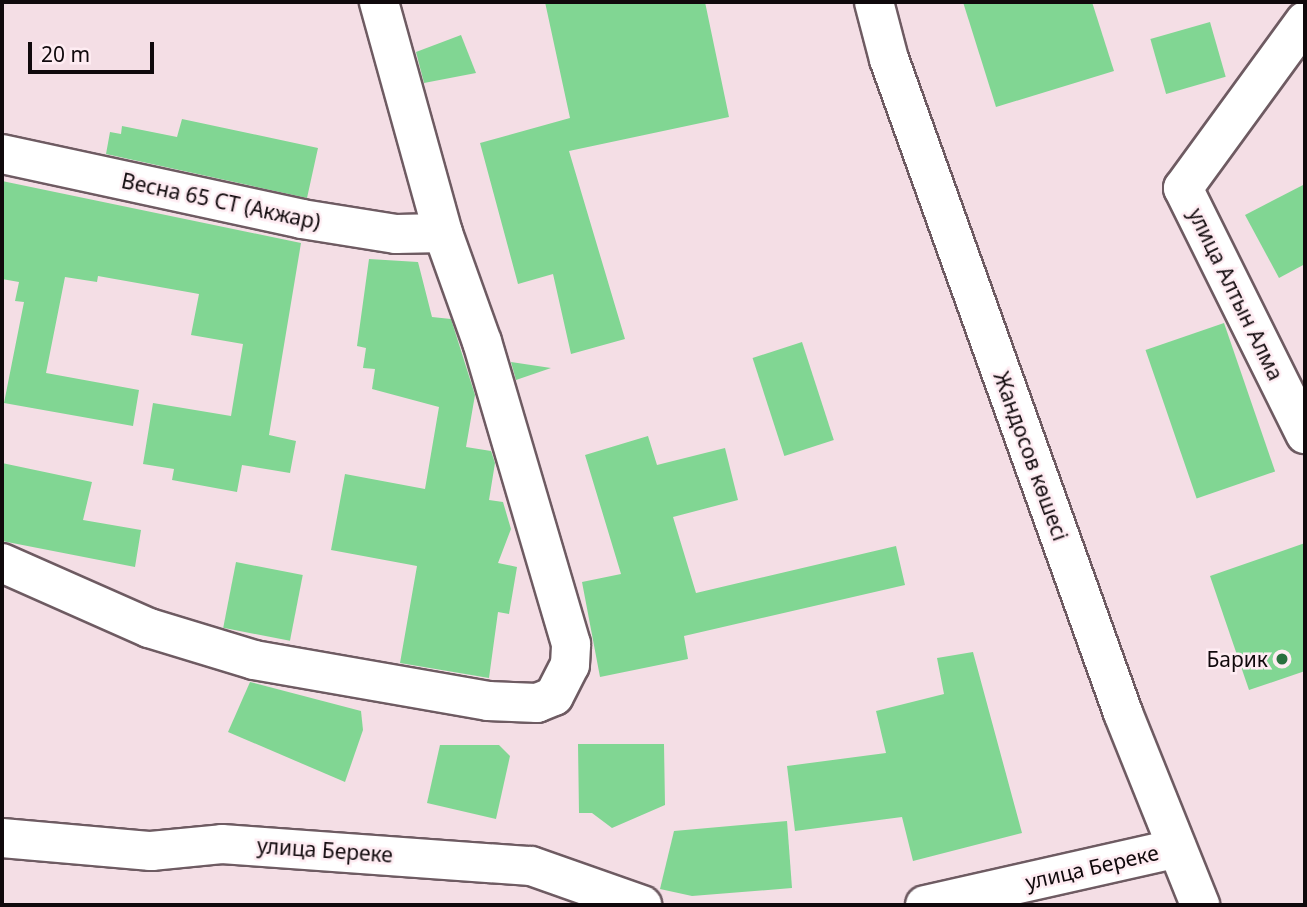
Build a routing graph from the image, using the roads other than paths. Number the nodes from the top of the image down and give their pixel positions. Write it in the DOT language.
graph roads {
  1 [pos="379,2"];
  2 [pos="874,2"];
  3 [pos="1305,22"];
  4 [pos="2,154"];
  5 [pos="443,233"];
  6 [pos="1305,434"];
  7 [pos="2,563"];
  8 [pos="2,838"];
  9 [pos="1177,848"];
  10 [pos="642,905"];
  11 [pos="925,905"];
  12 [pos="1200,905"];
  1 -- 5 [label="street"];
  2 -- 9 [label="street, Жандосов көшесі"];
  3 -- 6 [label="street, улица Алтын Алма"];
  4 -- 5 [label="street, Весна 65 СТ (Акжар)"];
  5 -- 7 [label="street"];
  8 -- 10 [label="street, улица Береке"];
  9 -- 11 [label="street, улица Береке"];
  9 -- 12 [label="street, Жандосов көшесі"];
}
